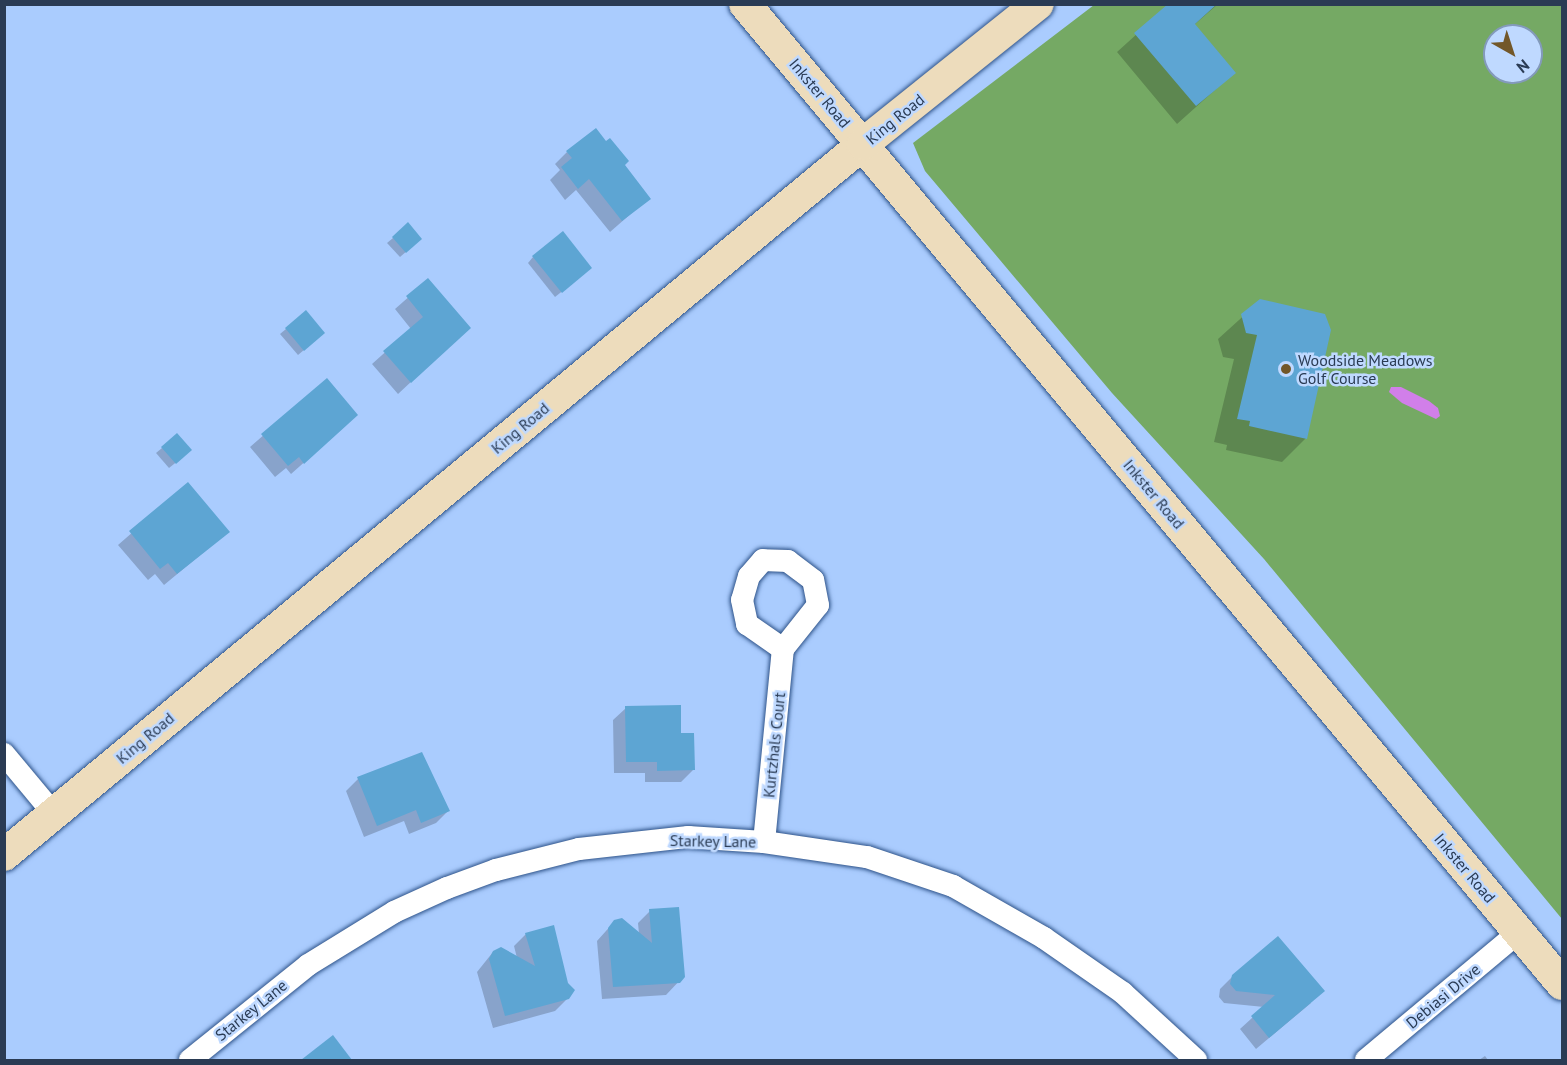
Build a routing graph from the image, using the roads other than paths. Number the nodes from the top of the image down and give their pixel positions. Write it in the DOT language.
graph roads {
  1 [pos="745,4"];
  2 [pos="1038,4"];
  3 [pos="863,144"];
  4 [pos="783,649"];
  5 [pos="4,754"];
  6 [pos="54,814"];
  7 [pos="764,842"];
  8 [pos="4,855"];
  9 [pos="1519,932"];
  10 [pos="1563,984"];
  11 [pos="190,1060"];
  12 [pos="1196,1060"];
  13 [pos="1366,1060"];
  1 -- 3 [label="street, Inkster Road"];
  2 -- 3 [label="street, King Road"];
  3 -- 6 [label="street, King Road"];
  3 -- 9 [label="street, Inkster Road"];
  4 -- 7 [label="street, Kurtzhals Court"];
  5 -- 6 [label="street"];
  6 -- 8 [label="street, King Road"];
  7 -- 11 [label="street, Starkey Lane"];
  7 -- 12 [label="street, Starkey Lane"];
  9 -- 10 [label="street, Inkster Road"];
  9 -- 13 [label="street, Debiasi Drive"];
}
